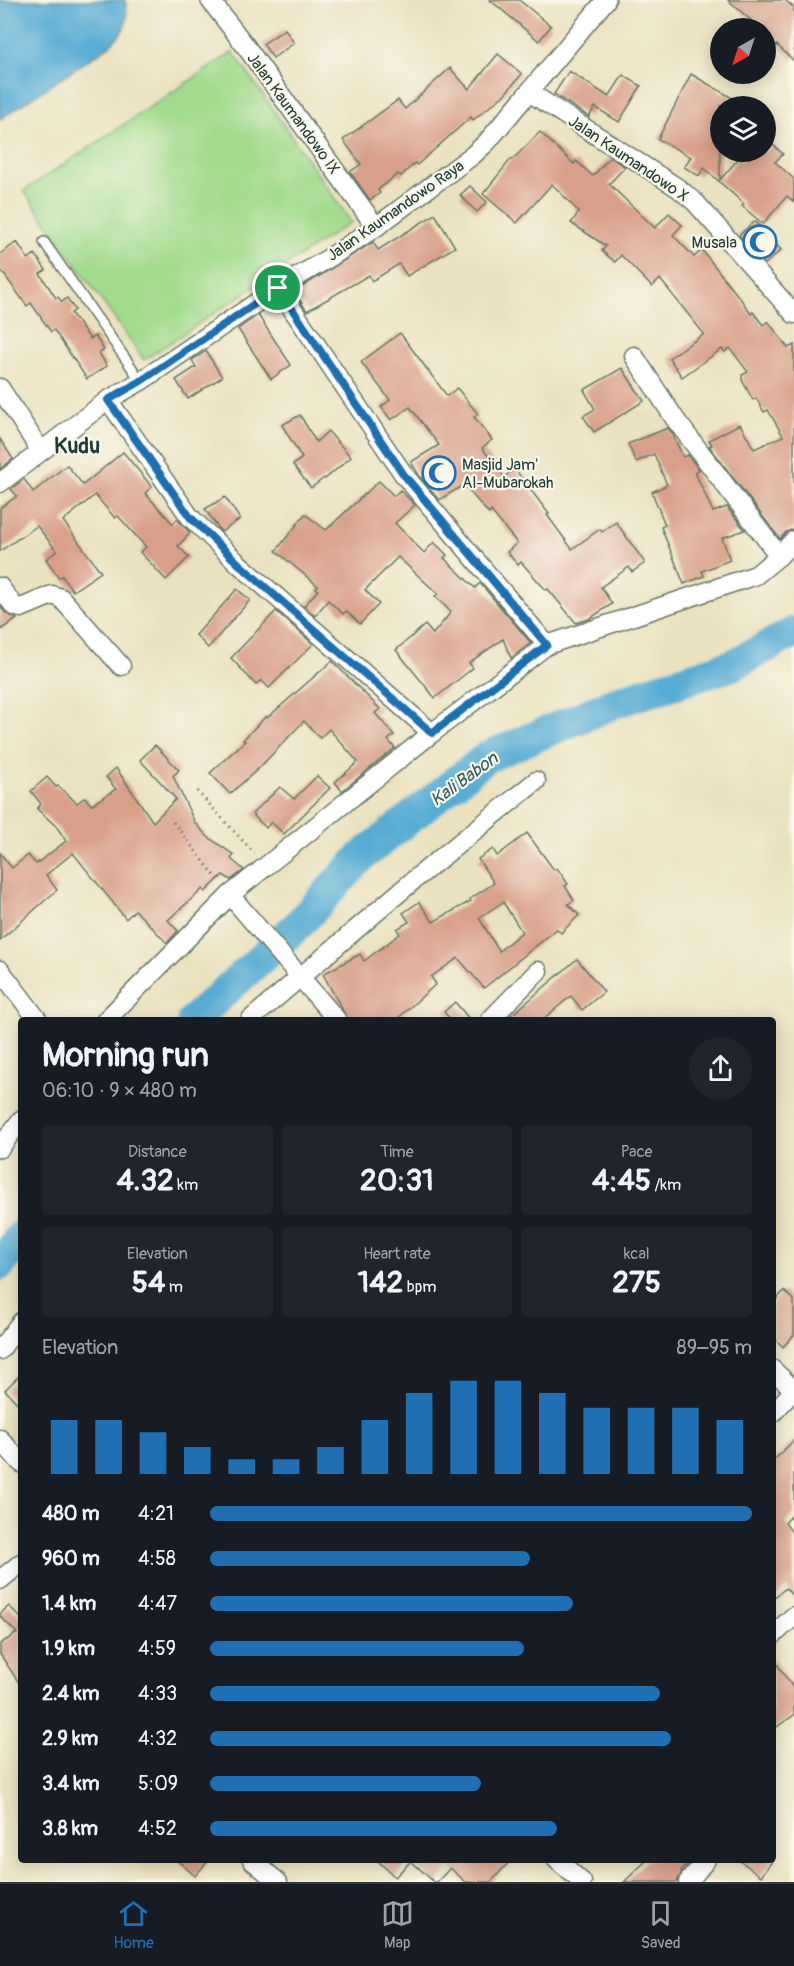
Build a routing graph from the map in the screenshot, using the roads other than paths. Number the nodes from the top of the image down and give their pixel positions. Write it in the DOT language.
graph roads {
  1 [pos="210,0"];
  2 [pos="606,0"];
  3 [pos="529,92"];
  4 [pos="376,227"];
  5 [pos="44,242"];
  6 [pos="278,288"];
  7 [pos="794,314"];
  8 [pos="634,356"];
  9 [pos="141,381"];
  10 [pos="0,388"];
  11 [pos="108,400"];
  12 [pos="40,450"];
  13 [pos="0,483"];
  14 [pos="794,540"];
  15 [pos="779,556"];
  16 [pos="0,587"];
  17 [pos="547,645"];
  18 [pos="121,666"];
  19 [pos="432,733"];
  20 [pos="536,781"];
  21 [pos="232,897"];
  22 [pos="0,970"];
  23 [pos="538,971"];
  24 [pos="300,977"];
  25 [pos="36,1017"];
  26 [pos="109,1017"];
  27 [pos="253,1017"];
  28 [pos="334,1017"];
  29 [pos="492,1017"];
  30 [pos="18,1124"];
  31 [pos="0,1148"];
  32 [pos="18,1326"];
  33 [pos="0,1350"];
  34 [pos="776,1373"];
  35 [pos="794,1390"];
  36 [pos="776,1410"];
  37 [pos="0,1439"];
  38 [pos="18,1460"];
  39 [pos="18,1565"];
  40 [pos="0,1580"];
  41 [pos="794,1616"];
  42 [pos="776,1632"];
  43 [pos="256,1863"];
  44 [pos="560,1863"];
  45 [pos="704,1863"];
  46 [pos="278,1882"];
  47 [pos="582,1882"];
  48 [pos="688,1882"];
  1 -- 4 [label="street, Jalan Kaumandowo IX"];
  2 -- 3 [label="street, Jalan Kaumandowo Raya"];
  3 -- 4 [label="street, Jalan Kaumandowo Raya"];
  3 -- 7 [label="street, Jalan Kaumandowo X"];
  4 -- 6 [label="street, Jalan Kaumandowo Raya"];
  5 -- 9 [label="lane"];
  6 -- 9 [label="street, Jalan Kaumandowo Raya"];
  6 -- 17 [label="street"];
  8 -- 15 [label="street"];
  9 -- 11 [label="street, Jalan Kaumandowo Raya"];
  10 -- 12 [label="street"];
  11 -- 12 [label="street, Jalan Kaumandowo Raya"];
  11 -- 19 [label="street"];
  12 -- 13 [label="street, Jalan Kaumandowo Raya"];
  14 -- 15 [label="street"];
  15 -- 17 [label="street"];
  16 -- 18 [label="street"];
  17 -- 19 [label="street"];
  19 -- 21 [label="street"];
  20 -- 24 [label="street"];
  21 -- 24 [label="street"];
  21 -- 26 [label="street"];
  22 -- 25 [label="street"];
  23 -- 29 [label="street"];
  24 -- 27 [label="street"];
  24 -- 28 [label="street"];
  30 -- 31 [label="street"];
  32 -- 33 [label="street"];
  34 -- 35 [label="street"];
  35 -- 36 [label="street"];
  37 -- 38 [label="street"];
  39 -- 40 [label="street"];
  41 -- 42 [label="street"];
  43 -- 46 [label="street"];
  44 -- 47 [label="street"];
  45 -- 48 [label="street"];
}
